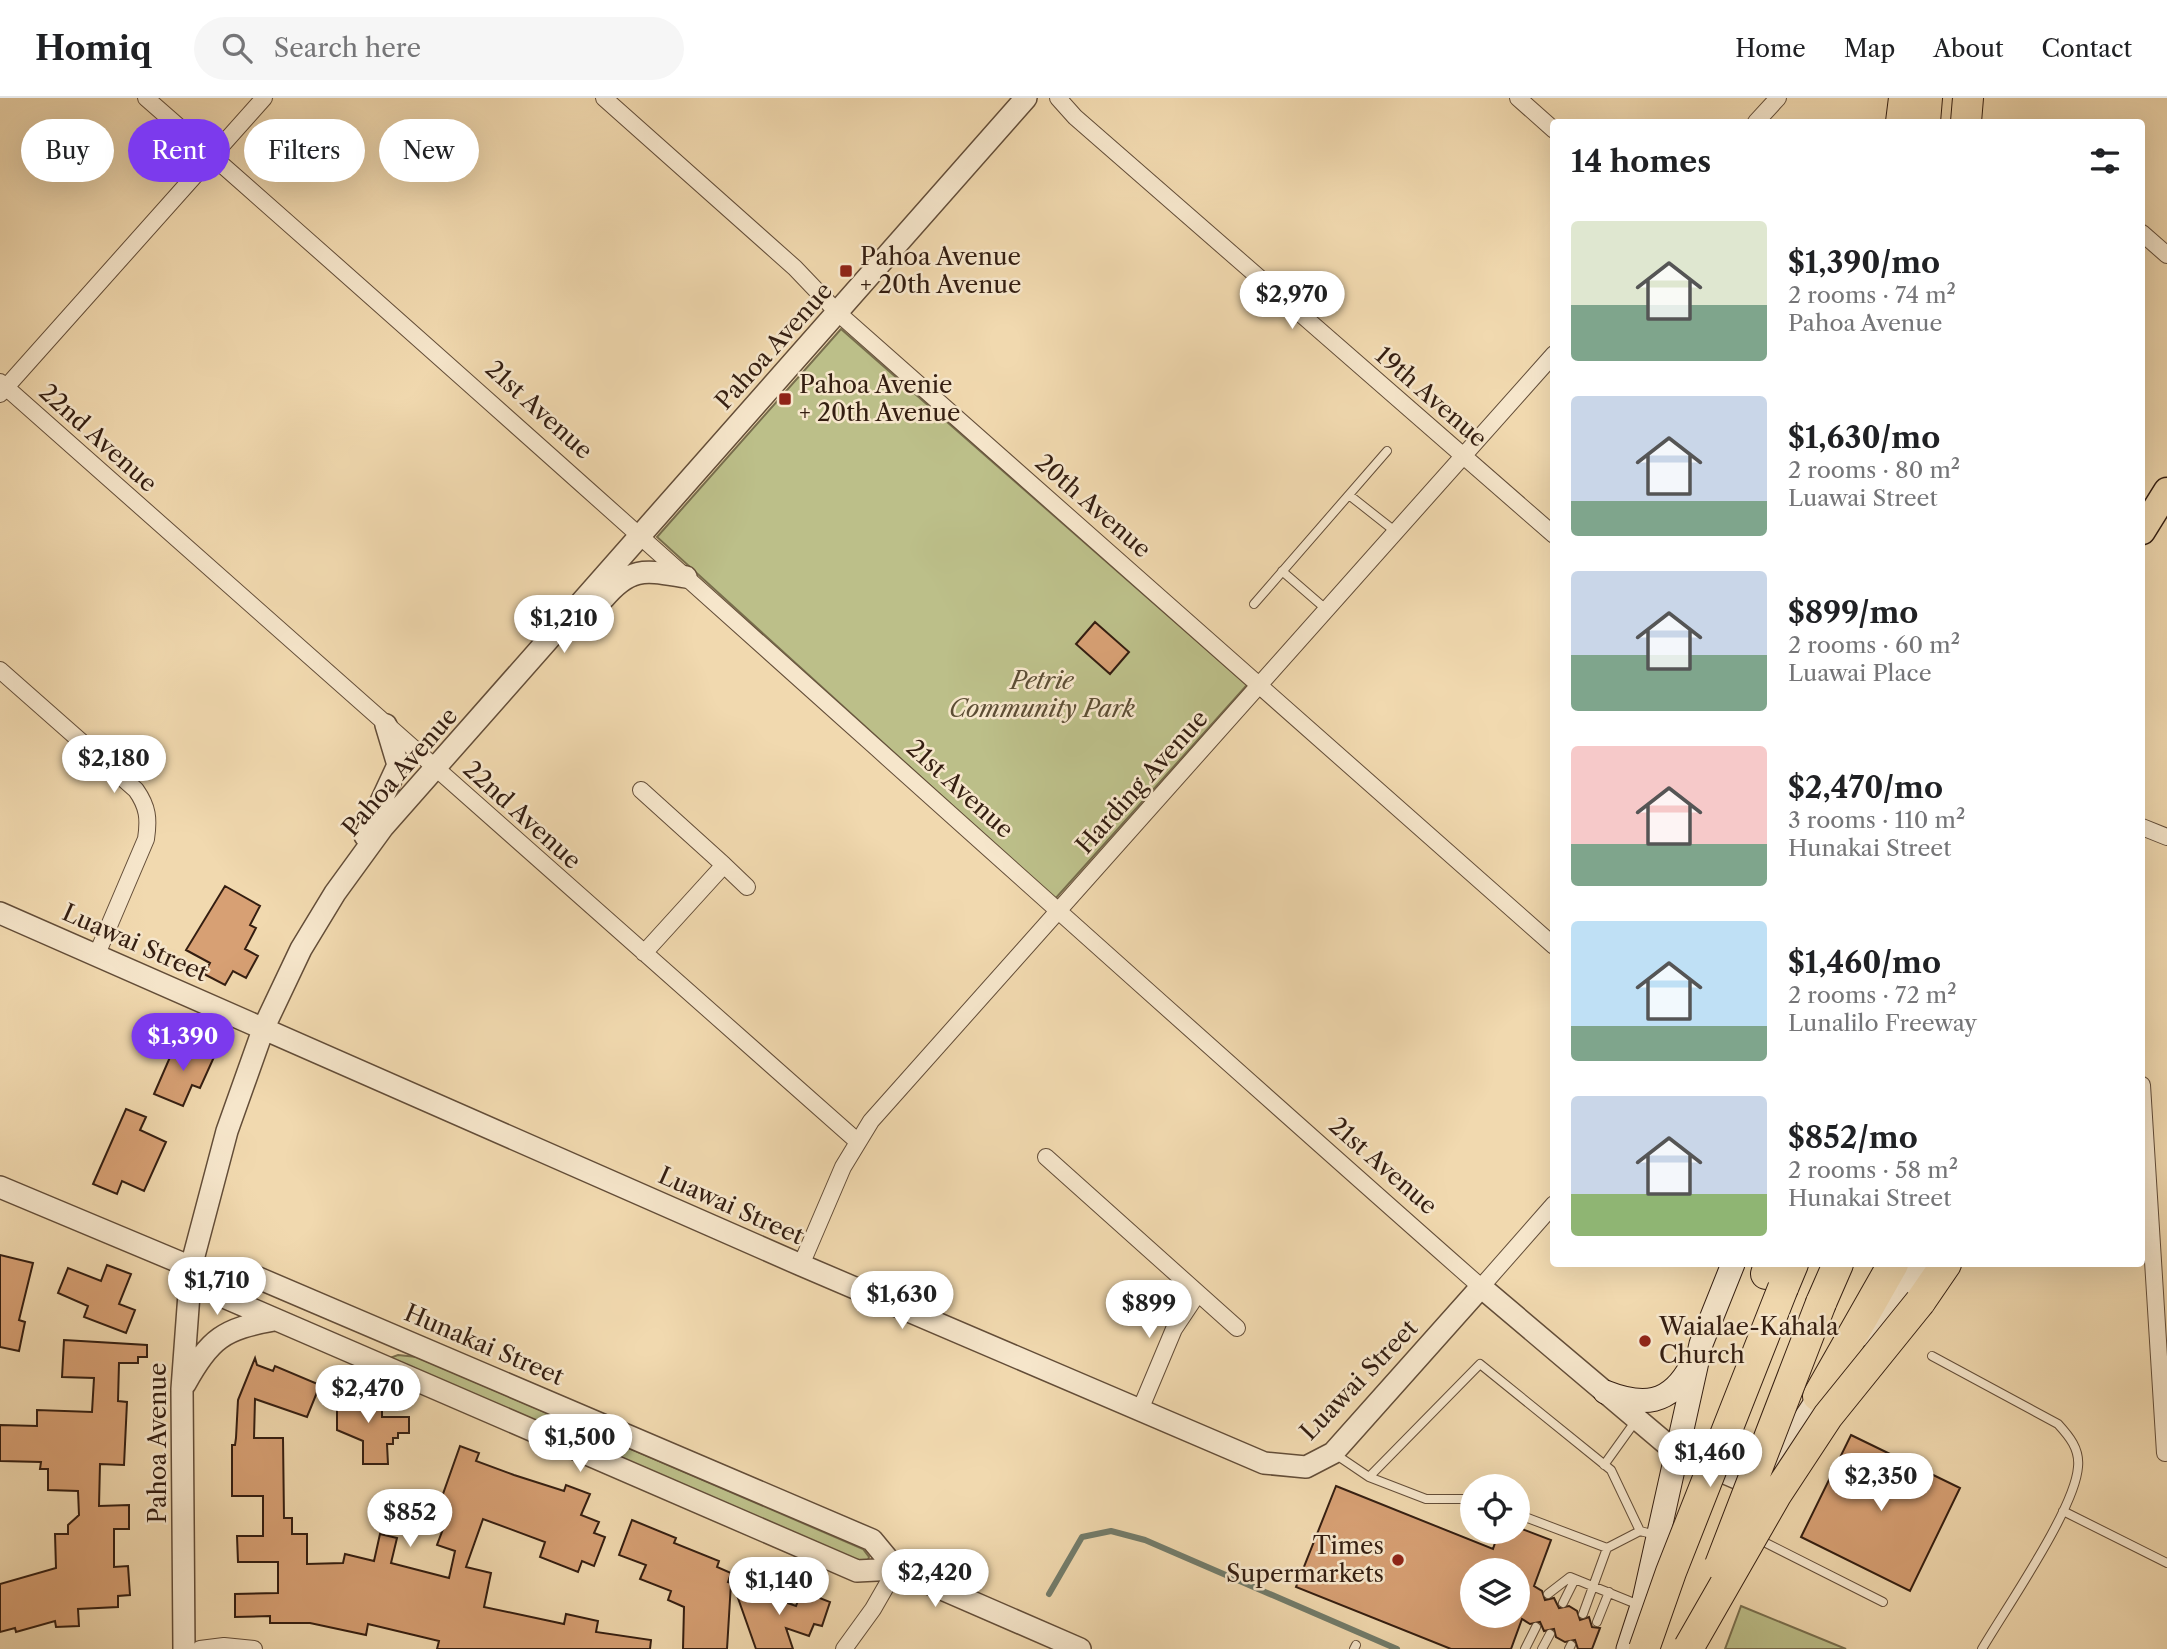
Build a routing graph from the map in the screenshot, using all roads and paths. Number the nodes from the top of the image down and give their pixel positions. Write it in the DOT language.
graph roads {
  1 [pos="146,98"];
  2 [pos="264,98"];
  3 [pos="604,98"];
  4 [pos="1026,98"];
  5 [pos="1058,98"];
  6 [pos="1518,98"];
  7 [pos="1778,98"];
  8 [pos="1904,98"];
  9 [pos="1927,98"];
  10 [pos="1968,98"];
  11 [pos="170,119"];
  12 [pos="1759,119"];
  13 [pos="1901,119"];
  14 [pos="1925,119"];
  15 [pos="1966,119"];
  16 [pos="1550,126"];
  17 [pos="230,136"];
  18 [pos="230,172"];
  19 [pos="188,182"];
  20 [pos="2145,236"];
  21 [pos="2167,255"];
  22 [pos="838,313"];
  23 [pos="1550,359"];
  24 [pos="2,388"];
  25 [pos="1387,451"];
  26 [pos="1465,456"];
  27 [pos="2167,478"];
  28 [pos="2167,491"];
  29 [pos="1349,495"];
  30 [pos="2145,499"];
  31 [pos="2145,526"];
  32 [pos="1550,531"];
  33 [pos="1396,532"];
  34 [pos="641,535"];
  35 [pos="1282,571"];
  36 [pos="686,577"];
  37 [pos="1254,604"];
  38 [pos="1327,610"];
  39 [pos="545,644"];
  40 [pos="0,670"];
  41 [pos="1261,684"];
  42 [pos="386,725"];
  43 [pos="436,769"];
  44 [pos="641,790"];
  45 [pos="2145,828"];
  46 [pos="2167,837"];
  47 [pos="724,865"];
  48 [pos="747,887"];
  49 [pos="335,893"];
  50 [pos="1057,912"];
  51 [pos="0,913"];
  52 [pos="1550,942"];
  53 [pos="644,953"];
  54 [pos="97,954"];
  55 [pos="264,1027"];
  56 [pos="2145,1133"];
  57 [pos="858,1141"];
  58 [pos="1046,1157"];
  59 [pos="0,1187"];
  60 [pos="1550,1209"];
  61 [pos="801,1265"];
  62 [pos="191,1267"];
  63 [pos="1732,1267"];
  64 [pos="1837,1267"];
  65 [pos="1891,1267"];
  66 [pos="1915,1267"];
  67 [pos="1944,1267"];
  68 [pos="1778,1272"];
  69 [pos="1481,1287"];
  70 [pos="1198,1293"];
  71 [pos="274,1320"];
  72 [pos="1237,1328"];
  73 [pos="1701,1344"];
  74 [pos="1932,1356"];
  75 [pos="182,1389"];
  76 [pos="1605,1392"];
  77 [pos="1818,1396"];
  78 [pos="1140,1410"];
  79 [pos="1637,1419"];
  80 [pos="1676,1452"];
  81 [pos="1333,1453"];
  82 [pos="2165,1453"];
  83 [pos="1604,1465"];
  84 [pos="1369,1477"];
  85 [pos="1760,1488"];
  86 [pos="1460,1499"];
  87 [pos="2063,1511"];
  88 [pos="1530,1519"];
  89 [pos="1743,1532"];
  90 [pos="1650,1534"];
  91 [pos="1607,1548"];
  92 [pos="2167,1563"];
  93 [pos="896,1569"];
  94 [pos="1575,1579"];
  95 [pos="1595,1587"];
  96 [pos="1609,1592"];
  97 [pos="1548,1594"];
  98 [pos="1883,1602"];
  99 [pos="1563,1603"];
  100 [pos="1642,1607"];
  101 [pos="1583,1614"];
  102 [pos="1597,1622"];
  103 [pos="1536,1627"];
  104 [pos="1550,1634"];
  105 [pos="1693,1648"];
  106 [pos="184,1649"];
  107 [pos="200,1649"];
  108 [pos="254,1649"];
  109 [pos="844,1649"];
  110 [pos="1080,1649"];
  111 [pos="1525,1649"];
  112 [pos="1542,1649"];
  113 [pos="1628,1649"];
  114 [pos="1644,1649"];
  115 [pos="1982,1649"];
  1 -- 11 [label="street, 21st Avenue"];
  2 -- 17 [label="street"];
  3 -- 22 [label="street, 20th Avenue"];
  4 -- 22 [label="street, Pahoa Avenue"];
  5 -- 26 [label="street, 19th Avenue"];
  6 -- 16 [label="street"];
  7 -- 12 [label="street"];
  8 -- 13 [label="highway"];
  9 -- 14 [label="highway"];
  10 -- 15 [label="highway"];
  18 -- 34 [label="street, 21st Avenue"];
  19 -- 24 [label="street"];
  20 -- 21 [label="street"];
  22 -- 34 [label="street, Pahoa Avenue"];
  22 -- 41 [label="street, 20th Avenue"];
  23 -- 26 [label="street, Harding Avenue"];
  24 -- 42 [label="street, 22nd Avenue"];
  25 -- 29 [label="lane"];
  26 -- 32 [label="street, 19th Avenue"];
  26 -- 33 [label="street, Harding Avenue"];
  27 -- 30 [label="main road"];
  28 -- 31 [label="main road"];
  29 -- 33 [label="lane"];
  29 -- 35 [label="lane"];
  33 -- 38 [label="street, Harding Avenue"];
  34 -- 36 [label="street, 21st Avenue"];
  34 -- 39 [label="street, Pahoa Avenue"];
  35 -- 37 [label="lane"];
  35 -- 38 [label="lane"];
  36 -- 39 [label="street"];
  36 -- 50 [label="street, 21st Avenue"];
  38 -- 41 [label="street, Harding Avenue"];
  39 -- 43 [label="street, Pahoa Avenue"];
  40 -- 54 [label="street"];
  41 -- 50 [label="street, Harding Avenue"];
  41 -- 52 [label="street, 20th Avenue"];
  42 -- 43 [label="street, 22nd Avenue"];
  42 -- 49 [label="street"];
  43 -- 49 [label="street, Pahoa Avenue"];
  43 -- 53 [label="street, 22nd Avenue"];
  44 -- 47 [label="street"];
  45 -- 46 [label="street"];
  47 -- 48 [label="street"];
  47 -- 53 [label="street"];
  49 -- 55 [label="street, Pahoa Avenue"];
  50 -- 57 [label="street, Harding Avenue"];
  50 -- 69 [label="street, 21st Avenue"];
  51 -- 54 [label="street, Luawai Street"];
  53 -- 57 [label="street, 22nd Avenue"];
  54 -- 55 [label="street, Luawai Street"];
  55 -- 61 [label="street, Luawai Street"];
  55 -- 62 [label="street, Pahoa Avenue"];
  56 -- 82 [label="street"];
  57 -- 61 [label="street, Harding Avenue"];
  58 -- 70 [label="street"];
  59 -- 62 [label="street, Hunakai Street"];
  60 -- 69 [label="street, Luawai Street"];
  61 -- 78 [label="street, Luawai Street"];
  62 -- 71 [label="street, Hunakai Street"];
  62 -- 75 [label="street, Pahoa Avenue"];
  62 -- 93 [label="street, Hunakai Street"];
  63 -- 73 [label="main road"];
  64 -- 105 [label="highway, bridge"];
  65 -- 77 [label="highway"];
  66 -- 77 [label="main road"];
  67 -- 105 [label="highway, bridge"];
  68 -- 114 [label="highway, bridge"];
  69 -- 76 [label="street, 21st Avenue"];
  69 -- 81 [label="street, Luawai Street"];
  70 -- 72 [label="street"];
  70 -- 78 [label="street"];
  71 -- 75 [label="street"];
  71 -- 93 [label="street, Hunakai Street"];
  73 -- 76 [label="main road"];
  73 -- 80 [label="main road"];
  74 -- 87 [label="lane"];
  75 -- 106 [label="street, Pahoa Avenue"];
  76 -- 79 [label="street, 21st Avenue"];
  77 -- 85 [label="main road"];
  78 -- 81 [label="street, Luawai Street"];
  79 -- 80 [label="street, 21st Avenue"];
  79 -- 83 [label="lane"];
  80 -- 85 [label="street, 21st Avenue"];
  80 -- 90 [label="main road"];
  81 -- 84 [label="lane"];
  83 -- 84 [label="lane"];
  83 -- 90 [label="lane"];
  84 -- 86 [label="lane"];
  85 -- 89 [label="main road"];
  87 -- 92 [label="lane"];
  87 -- 115 [label="lane"];
  88 -- 91 [label="lane"];
  89 -- 98 [label="lane"];
  89 -- 105 [label="main road"];
  90 -- 91 [label="lane"];
  90 -- 100 [label="main road"];
  91 -- 95 [label="lane"];
  93 -- 109 [label="street"];
  93 -- 110 [label="street, Hunakai Street"];
  94 -- 95 [label="lane"];
  94 -- 97 [label="lane"];
  94 -- 99 [label="lane"];
  95 -- 96 [label="lane"];
  95 -- 101 [label="lane"];
  96 -- 100 [label="lane"];
  96 -- 102 [label="lane"];
  100 -- 113 [label="main road"];
  103 -- 111 [label="lane"];
  104 -- 112 [label="lane"];
  107 -- 108 [label="street"];
}
